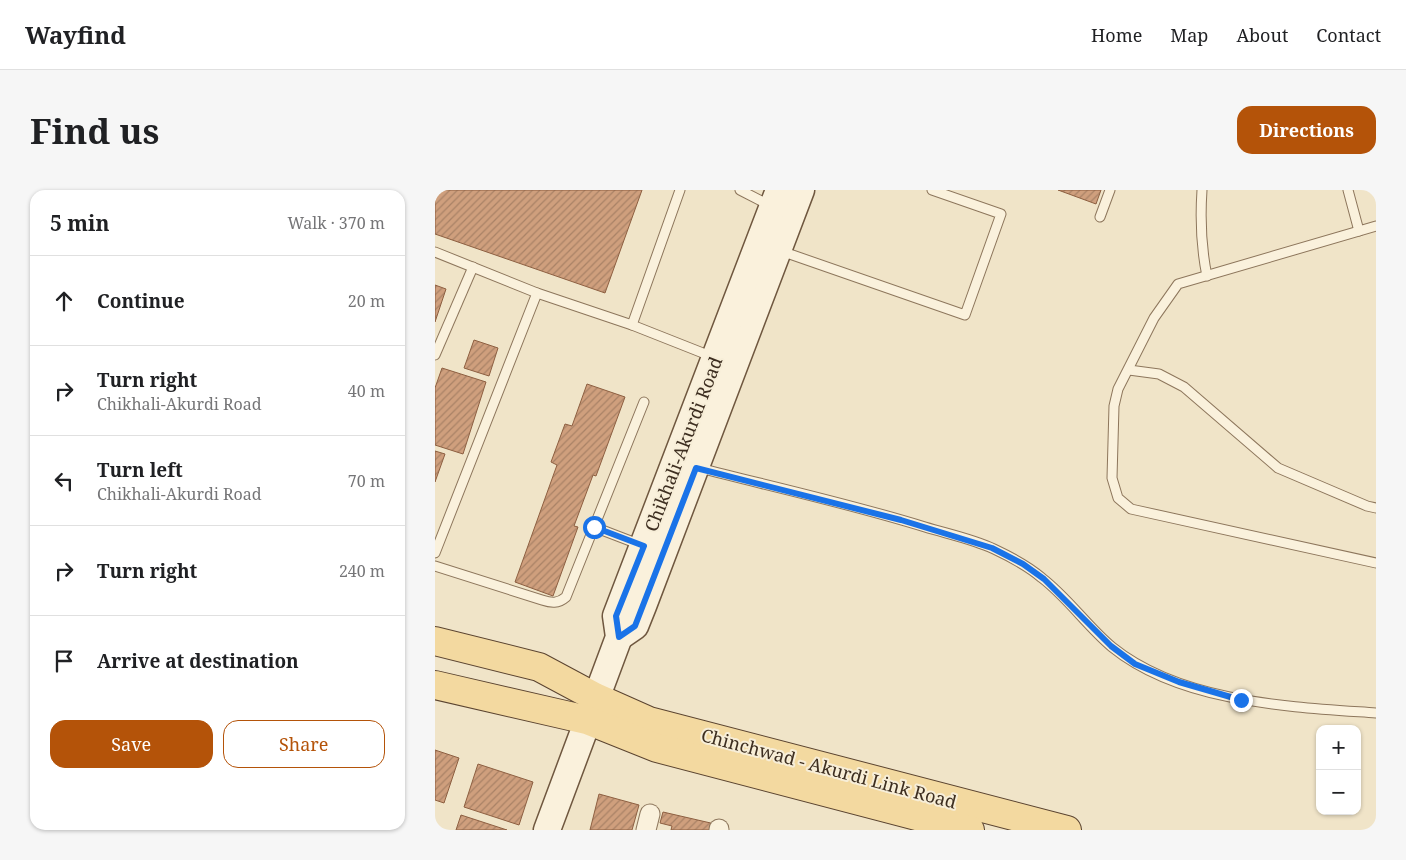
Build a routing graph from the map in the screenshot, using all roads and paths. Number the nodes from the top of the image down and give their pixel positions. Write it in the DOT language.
graph roads {
  1 [pos="680,190"];
  2 [pos="740,190"];
  3 [pos="801,190"];
  4 [pos="932,190"];
  5 [pos="1110,190"];
  6 [pos="1202,190"];
  7 [pos="1348,190"];
  8 [pos="776,199"];
  9 [pos="1100,217"];
  10 [pos="1376,226"];
  11 [pos="1359,231"];
  12 [pos="779,250"];
  13 [pos="435,252"];
  14 [pos="473,267"];
  15 [pos="1207,276"];
  16 [pos="537,293"];
  17 [pos="632,325"];
  18 [pos="435,355"];
  19 [pos="715,358"];
  20 [pos="1129,370"];
  21 [pos="644,402"];
  22 [pos="696,468"];
  23 [pos="1376,508"];
  24 [pos="594,527"];
  25 [pos="644,546"];
  26 [pos="435,553"];
  27 [pos="1376,563"];
  28 [pos="435,566"];
  29 [pos="619,637"];
  30 [pos="435,641"];
  31 [pos="435,685"];
  32 [pos="591,708"];
  33 [pos="1376,713"];
  34 [pos="547,830"];
  35 [pos="970,830"];
  36 [pos="1067,830"];
  1 -- 17 [label="lane"];
  2 -- 8 [label="lane"];
  3 -- 12 [label="main road, Chikhali-Akurdi Road"];
  4 -- 12 [label="lane"];
  5 -- 9 [label="lane"];
  6 -- 15 [label="lane"];
  7 -- 11 [label="lane"];
  8 -- 19 [label="main road, Chikhali-Akurdi Road"];
  10 -- 11 [label="lane"];
  11 -- 15 [label="lane"];
  12 -- 22 [label="main road, Chikhali-Akurdi Road"];
  13 -- 14 [label="lane"];
  14 -- 16 [label="lane"];
  14 -- 18 [label="lane"];
  15 -- 20 [label="lane"];
  16 -- 17 [label="lane"];
  16 -- 26 [label="lane"];
  17 -- 19 [label="lane"];
  19 -- 25 [label="main road, Chikhali-Akurdi Road"];
  20 -- 23 [label="lane"];
  20 -- 27 [label="lane"];
  21 -- 24 [label="lane"];
  22 -- 29 [label="main road, Chikhali-Akurdi Road"];
  22 -- 33 [label="lane"];
  24 -- 25 [label="lane"];
  24 -- 28 [label="lane"];
  25 -- 29 [label="main road, Chikhali-Akurdi Road"];
  29 -- 32 [label="main road"];
  30 -- 32 [label="main road"];
  31 -- 32 [label="main road"];
  32 -- 34 [label="main road"];
  32 -- 35 [label="main road, Chinchwad - Akurdi Link Road"];
  32 -- 36 [label="main road, Chinchwad - Akurdi Link Road"];
}
